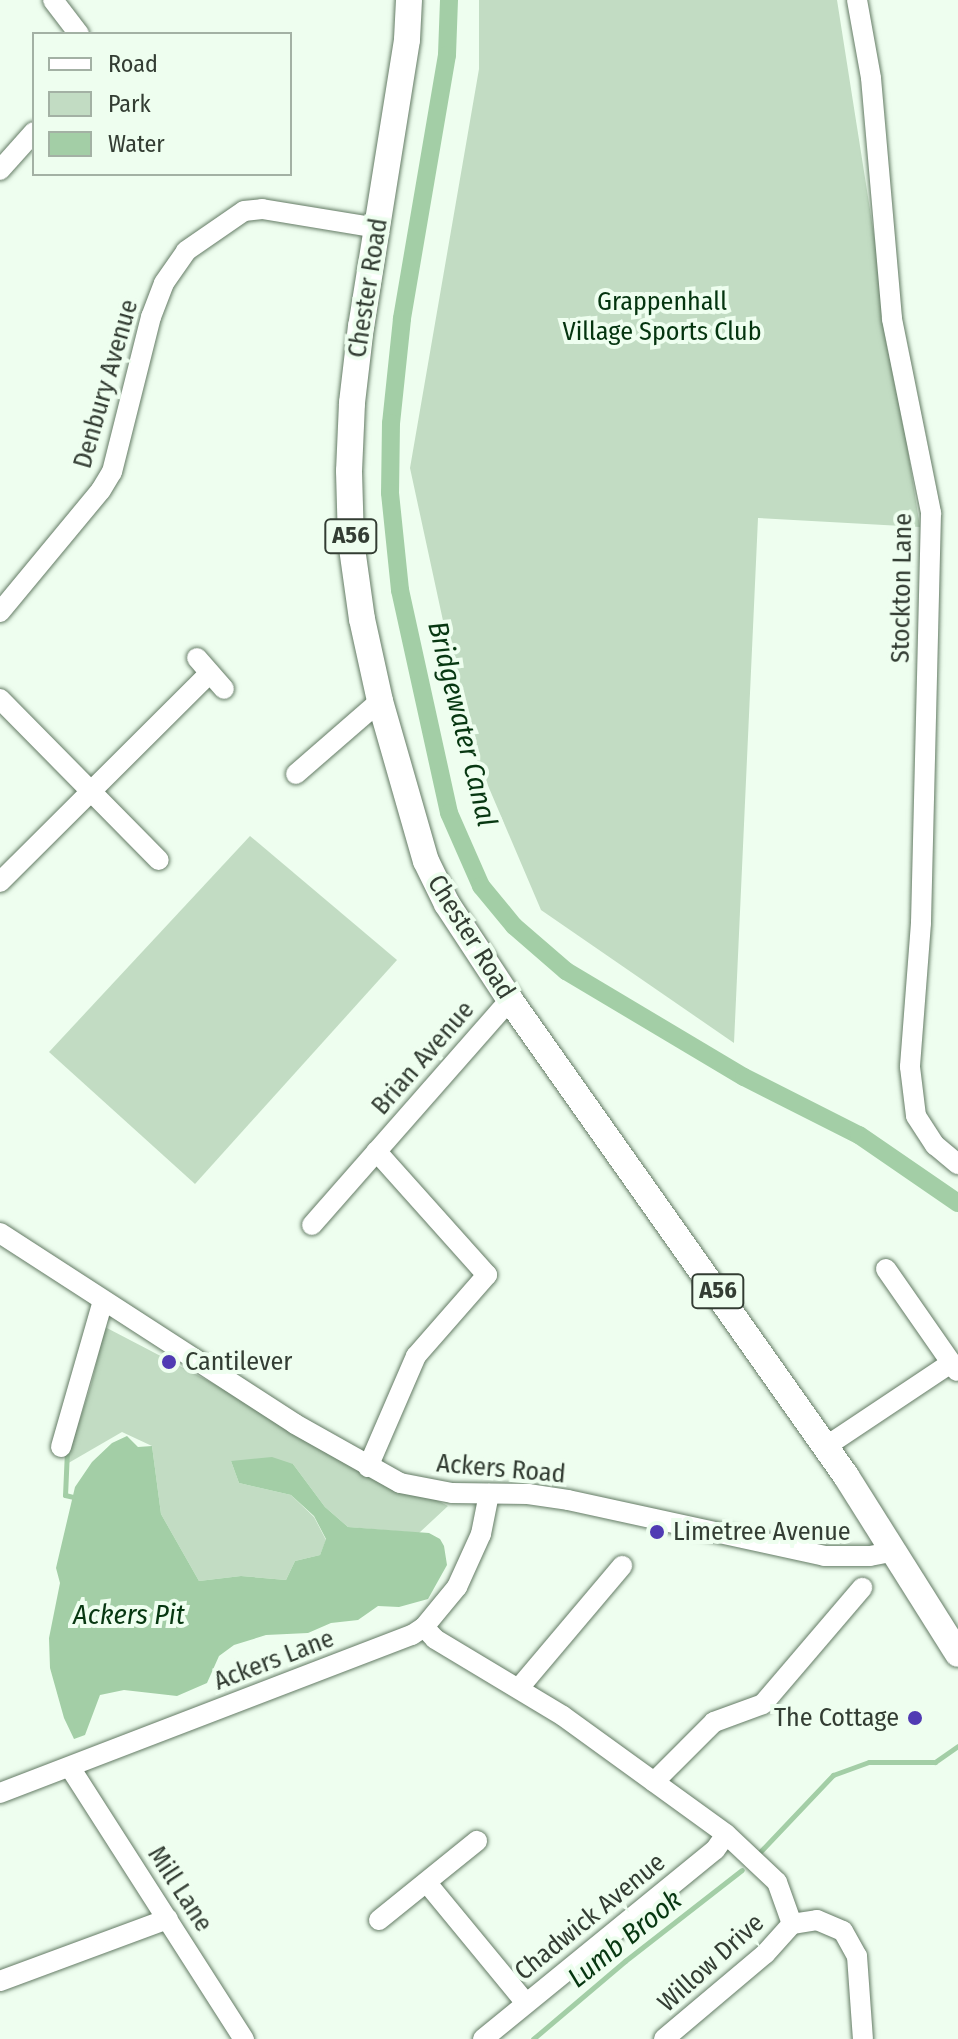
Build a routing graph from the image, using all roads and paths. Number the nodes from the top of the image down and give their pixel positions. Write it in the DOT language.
graph roads {
  1 [pos="53,0"];
  2 [pos="409,0"];
  3 [pos="857,0"];
  4 [pos="77,32"];
  5 [pos="32,134"];
  6 [pos="0,170"];
  7 [pos="378,228"];
  8 [pos="0,612"];
  9 [pos="224,689"];
  10 [pos="0,699"];
  11 [pos="380,701"];
  12 [pos="296,774"];
  13 [pos="91,791"];
  14 [pos="159,860"];
  15 [pos="0,882"];
  16 [pos="510,1000"];
  17 [pos="376,1151"];
  18 [pos="958,1164"];
  19 [pos="312,1225"];
  20 [pos="0,1233"];
  21 [pos="20,1245"];
  22 [pos="0,1253"];
  23 [pos="886,1269"];
  24 [pos="103,1301"];
  25 [pos="955,1368"];
  26 [pos="61,1447"];
  27 [pos="825,1447"];
  28 [pos="368,1467"];
  29 [pos="489,1494"];
  30 [pos="895,1551"];
  31 [pos="622,1566"];
  32 [pos="862,1588"];
  33 [pos="424,1627"];
  34 [pos="958,1654"];
  35 [pos="519,1688"];
  36 [pos="71,1769"];
  37 [pos="654,1782"];
  38 [pos="0,1793"];
  39 [pos="726,1834"];
  40 [pos="477,1841"];
  41 [pos="427,1883"];
  42 [pos="168,1919"];
  43 [pos="379,1920"];
  44 [pos="792,1924"];
  45 [pos="0,1981"];
  46 [pos="525,2002"];
  47 [pos="244,2039"];
  48 [pos="483,2039"];
  49 [pos="664,2039"];
  50 [pos="863,2039"];
  1 -- 4 [label="street"];
  2 -- 7 [label="main road, Chester Road / A56"];
  3 -- 18 [label="street, Stockton Lane"];
  5 -- 6 [label="street"];
  7 -- 8 [label="street, Denbury Avenue"];
  7 -- 11 [label="main road, Chester Road / A56"];
  9 -- 13 [label="street"];
  10 -- 13 [label="street"];
  11 -- 12 [label="street"];
  11 -- 16 [label="main road, Chester Road / A56"];
  13 -- 14 [label="street"];
  13 -- 15 [label="street"];
  16 -- 17 [label="street, Brian Avenue"];
  16 -- 27 [label="main road, Chester Road / A56"];
  17 -- 19 [label="street, Brian Avenue"];
  17 -- 28 [label="street, Brian Avenue"];
  20 -- 21 [label="street, Ackers Road"];
  21 -- 22 [label="street"];
  21 -- 24 [label="street, Ackers Road"];
  23 -- 25 [label="street"];
  24 -- 26 [label="street"];
  24 -- 28 [label="street, Ackers Road"];
  25 -- 27 [label="street"];
  27 -- 30 [label="main road, Chester Road / A56"];
  28 -- 29 [label="street, Ackers Road"];
  29 -- 30 [label="street, Ackers Road"];
  29 -- 33 [label="street, Ackers Lane"];
  30 -- 34 [label="main road, Chester Road / A56"];
  31 -- 35 [label="street"];
  32 -- 37 [label="street"];
  33 -- 35 [label="street"];
  33 -- 36 [label="street, Ackers Lane"];
  35 -- 37 [label="street"];
  36 -- 38 [label="street, Ackers Lane"];
  36 -- 42 [label="street, Mill Lane"];
  37 -- 39 [label="street"];
  39 -- 44 [label="street"];
  39 -- 46 [label="street, Chadwick Avenue"];
  40 -- 41 [label="street"];
  41 -- 43 [label="street"];
  41 -- 46 [label="street"];
  42 -- 45 [label="street"];
  42 -- 47 [label="street, Mill Lane"];
  44 -- 49 [label="street, Willow Drive"];
  44 -- 50 [label="street"];
  46 -- 48 [label="street, Chadwick Avenue"];
}
